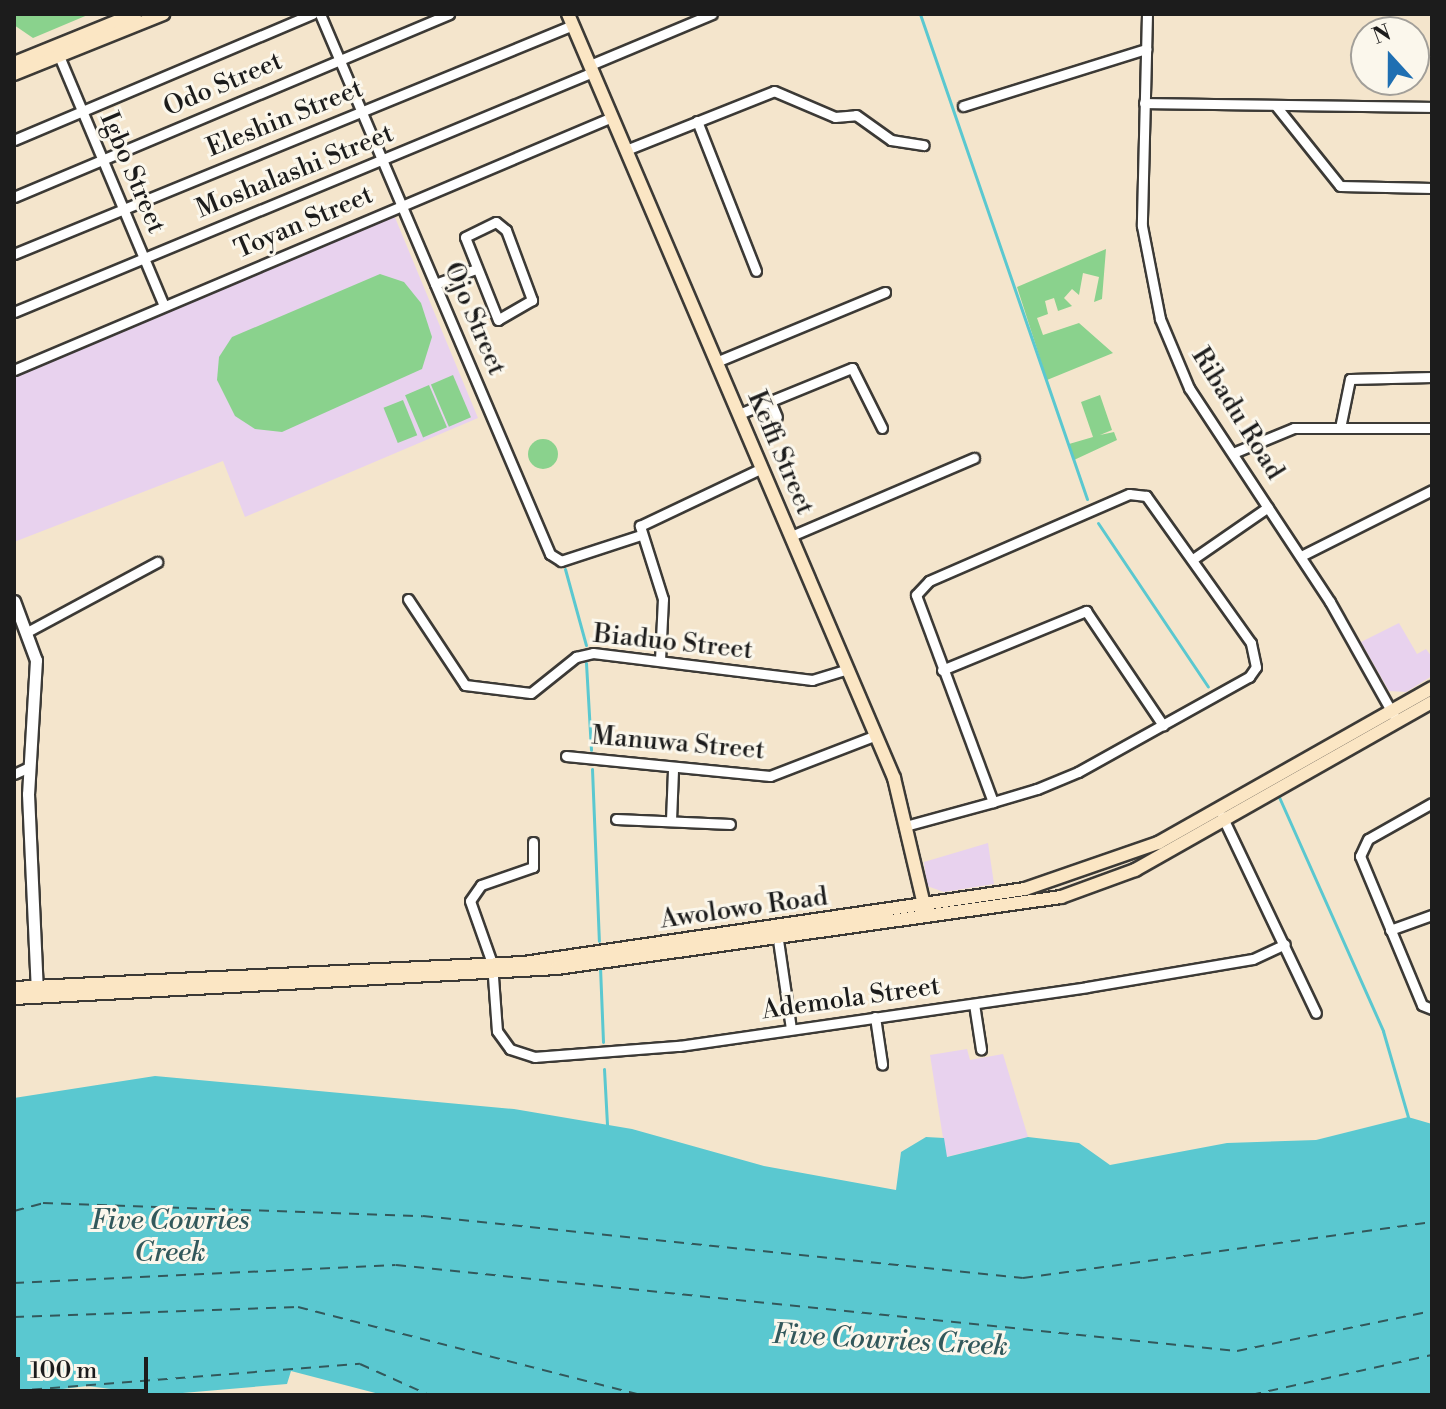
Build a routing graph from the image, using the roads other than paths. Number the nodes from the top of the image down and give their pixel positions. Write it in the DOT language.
graph roads {
  1 [pos="135,14"];
  2 [pos="163,14"];
  3 [pos="312,14"];
  4 [pos="320,14"];
  5 [pos="449,14"];
  6 [pos="712,14"];
  7 [pos="1147,14"];
  8 [pos="571,19"];
  9 [pos="1146,49"];
  10 [pos="59,56"];
  11 [pos="339,60"];
  12 [pos="14,63"];
  13 [pos="591,68"];
  14 [pos="14,74"];
  15 [pos="1144,103"];
  16 [pos="963,106"];
  17 [pos="1276,106"];
  18 [pos="1432,107"];
  19 [pos="82,111"];
  20 [pos="362,113"];
  21 [pos="612,117"];
  22 [pos="697,121"];
  23 [pos="14,140"];
  24 [pos="924,145"];
  25 [pos="626,150"];
  26 [pos="102,160"];
  27 [pos="382,161"];
  28 [pos="1432,188"];
  29 [pos="14,197"];
  30 [pos="402,206"];
  31 [pos="123,208"];
  32 [pos="14,254"];
  33 [pos="143,257"];
  34 [pos="476,269"];
  35 [pos="756,271"];
  36 [pos="435,284"];
  37 [pos="885,292"];
  38 [pos="164,306"];
  39 [pos="14,312"];
  40 [pos="716,362"];
  41 [pos="14,370"];
  42 [pos="1432,377"];
  43 [pos="771,403"];
  44 [pos="739,414"];
  45 [pos="777,417"];
  46 [pos="882,428"];
  47 [pos="1340,428"];
  48 [pos="1432,428"];
  49 [pos="1233,453"];
  50 [pos="974,458"];
  51 [pos="762,468"];
  52 [pos="1432,490"];
  53 [pos="1268,507"];
  54 [pos="638,536"];
  55 [pos="791,536"];
  56 [pos="1301,556"];
  57 [pos="1193,559"];
  58 [pos="157,562"];
  59 [pos="408,599"];
  60 [pos="14,601"];
  61 [pos="27,632"];
  62 [pos="660,660"];
  63 [pos="847,669"];
  64 [pos="942,670"];
  65 [pos="1432,688"];
  66 [pos="1432,702"];
  67 [pos="1394,716"];
  68 [pos="1163,725"];
  69 [pos="876,735"];
  70 [pos="566,756"];
  71 [pos="29,767"];
  72 [pos="673,771"];
  73 [pos="14,774"];
  74 [pos="993,802"];
  75 [pos="1432,803"];
  76 [pos="1221,815"];
  77 [pos="616,819"];
  78 [pos="671,820"];
  79 [pos="730,824"];
  80 [pos="909,825"];
  81 [pos="533,842"];
  82 [pos="924,903"];
  83 [pos="1432,915"];
  84 [pos="926,918"];
  85 [pos="1390,930"];
  86 [pos="777,934"];
  87 [pos="1285,944"];
  88 [pos="493,968"];
  89 [pos="14,988"];
  90 [pos="37,992"];
  91 [pos="14,998"];
  92 [pos="974,1004"];
  93 [pos="1427,1007"];
  94 [pos="1316,1013"];
  95 [pos="875,1017"];
  96 [pos="791,1029"];
  97 [pos="981,1049"];
  98 [pos="882,1064"];
  1 -- 12 [label="main road"];
  2 -- 10 [label="main road"];
  3 -- 19 [label="street"];
  4 -- 11 [label="street, Ojo Street"];
  5 -- 11 [label="street, Odo Street"];
  6 -- 13 [label="street, Moshalashi Street"];
  7 -- 9 [label="street, Ribadu Road"];
  8 -- 13 [label="main road, Keffi Street"];
  8 -- 20 [label="street, Eleshin Street"];
  9 -- 15 [label="street, Ribadu Road"];
  9 -- 16 [label="street"];
  10 -- 14 [label="main road"];
  10 -- 19 [label="street, Igbo Street"];
  11 -- 20 [label="street, Ojo Street"];
  11 -- 26 [label="street, Odo Street"];
  13 -- 21 [label="main road, Keffi Street"];
  13 -- 27 [label="street, Moshalashi Street"];
  15 -- 17 [label="street"];
  15 -- 49 [label="street, Ribadu Road"];
  17 -- 18 [label="street"];
  17 -- 28 [label="street"];
  19 -- 23 [label="street"];
  19 -- 26 [label="street, Igbo Street"];
  20 -- 27 [label="street, Ojo Street"];
  20 -- 31 [label="street, Eleshin Street"];
  21 -- 25 [label="main road, Keffi Street"];
  21 -- 30 [label="street, Toyan Street"];
  22 -- 24 [label="street"];
  22 -- 25 [label="street"];
  22 -- 35 [label="street"];
  25 -- 40 [label="main road, Keffi Street"];
  26 -- 29 [label="street, Odo Street"];
  26 -- 31 [label="street, Igbo Street"];
  27 -- 30 [label="street, Ojo Street"];
  27 -- 33 [label="street, Moshalashi Street"];
  30 -- 36 [label="street, Ojo Street"];
  30 -- 38 [label="street, Toyan Street"];
  31 -- 32 [label="street, Eleshin Street"];
  31 -- 33 [label="street, Igbo Street"];
  33 -- 38 [label="street, Igbo Street"];
  33 -- 39 [label="street, Moshalashi Street"];
  34 -- 34 [label="street"];
  34 -- 36 [label="street"];
  36 -- 54 [label="street, Ojo Street"];
  37 -- 40 [label="street"];
  38 -- 41 [label="street, Toyan Street"];
  40 -- 44 [label="main road, Keffi Street"];
  42 -- 47 [label="street"];
  43 -- 44 [label="street"];
  43 -- 45 [label="street"];
  43 -- 46 [label="street"];
  44 -- 51 [label="main road, Keffi Street"];
  47 -- 48 [label="street"];
  47 -- 49 [label="street"];
  49 -- 53 [label="street, Ribadu Road"];
  50 -- 55 [label="street"];
  51 -- 54 [label="street"];
  51 -- 55 [label="main road, Keffi Street"];
  52 -- 56 [label="street"];
  53 -- 56 [label="street, Ribadu Road"];
  53 -- 57 [label="street"];
  54 -- 62 [label="street"];
  55 -- 63 [label="main road, Keffi Street"];
  56 -- 67 [label="street, Ribadu Road"];
  57 -- 64 [label="street"];
  57 -- 68 [label="street"];
  58 -- 61 [label="street"];
  59 -- 62 [label="street, Biaduo Street"];
  60 -- 61 [label="street"];
  61 -- 71 [label="street"];
  62 -- 63 [label="street, Biaduo Street"];
  63 -- 69 [label="main road, Keffi Street"];
  64 -- 68 [label="street"];
  64 -- 74 [label="street"];
  65 -- 67 [label="main road, Awolowo Road"];
  66 -- 67 [label="main road, Awolowo Road"];
  67 -- 76 [label="main road, Awolowo Road"];
  68 -- 74 [label="street"];
  69 -- 72 [label="street, Manuwa Street"];
  69 -- 80 [label="main road, Keffi Street"];
  70 -- 72 [label="street, Manuwa Street"];
  71 -- 73 [label="street"];
  71 -- 90 [label="street"];
  72 -- 78 [label="street"];
  74 -- 80 [label="street"];
  75 -- 85 [label="street"];
  76 -- 82 [label="main road, Awolowo Road"];
  76 -- 84 [label="main road, Awolowo Road"];
  76 -- 87 [label="street"];
  77 -- 78 [label="street"];
  78 -- 79 [label="street"];
  80 -- 82 [label="main road, Keffi Street"];
  81 -- 88 [label="street, Ademola Street"];
  82 -- 84 [label="main road, Keffi Street"];
  82 -- 86 [label="main road, Awolowo Road"];
  83 -- 85 [label="street"];
  84 -- 86 [label="main road, Awolowo Road"];
  85 -- 93 [label="street"];
  86 -- 88 [label="main road, Awolowo Road"];
  86 -- 96 [label="street"];
  87 -- 92 [label="street, Ademola Street"];
  87 -- 94 [label="street"];
  88 -- 90 [label="main road, Awolowo Road"];
  88 -- 96 [label="street, Ademola Street"];
  89 -- 90 [label="main road, Awolowo Road"];
  90 -- 91 [label="main road, Awolowo Road"];
  92 -- 95 [label="street, Ademola Street"];
  92 -- 97 [label="street"];
  95 -- 96 [label="street, Ademola Street"];
  95 -- 98 [label="street"];
}
